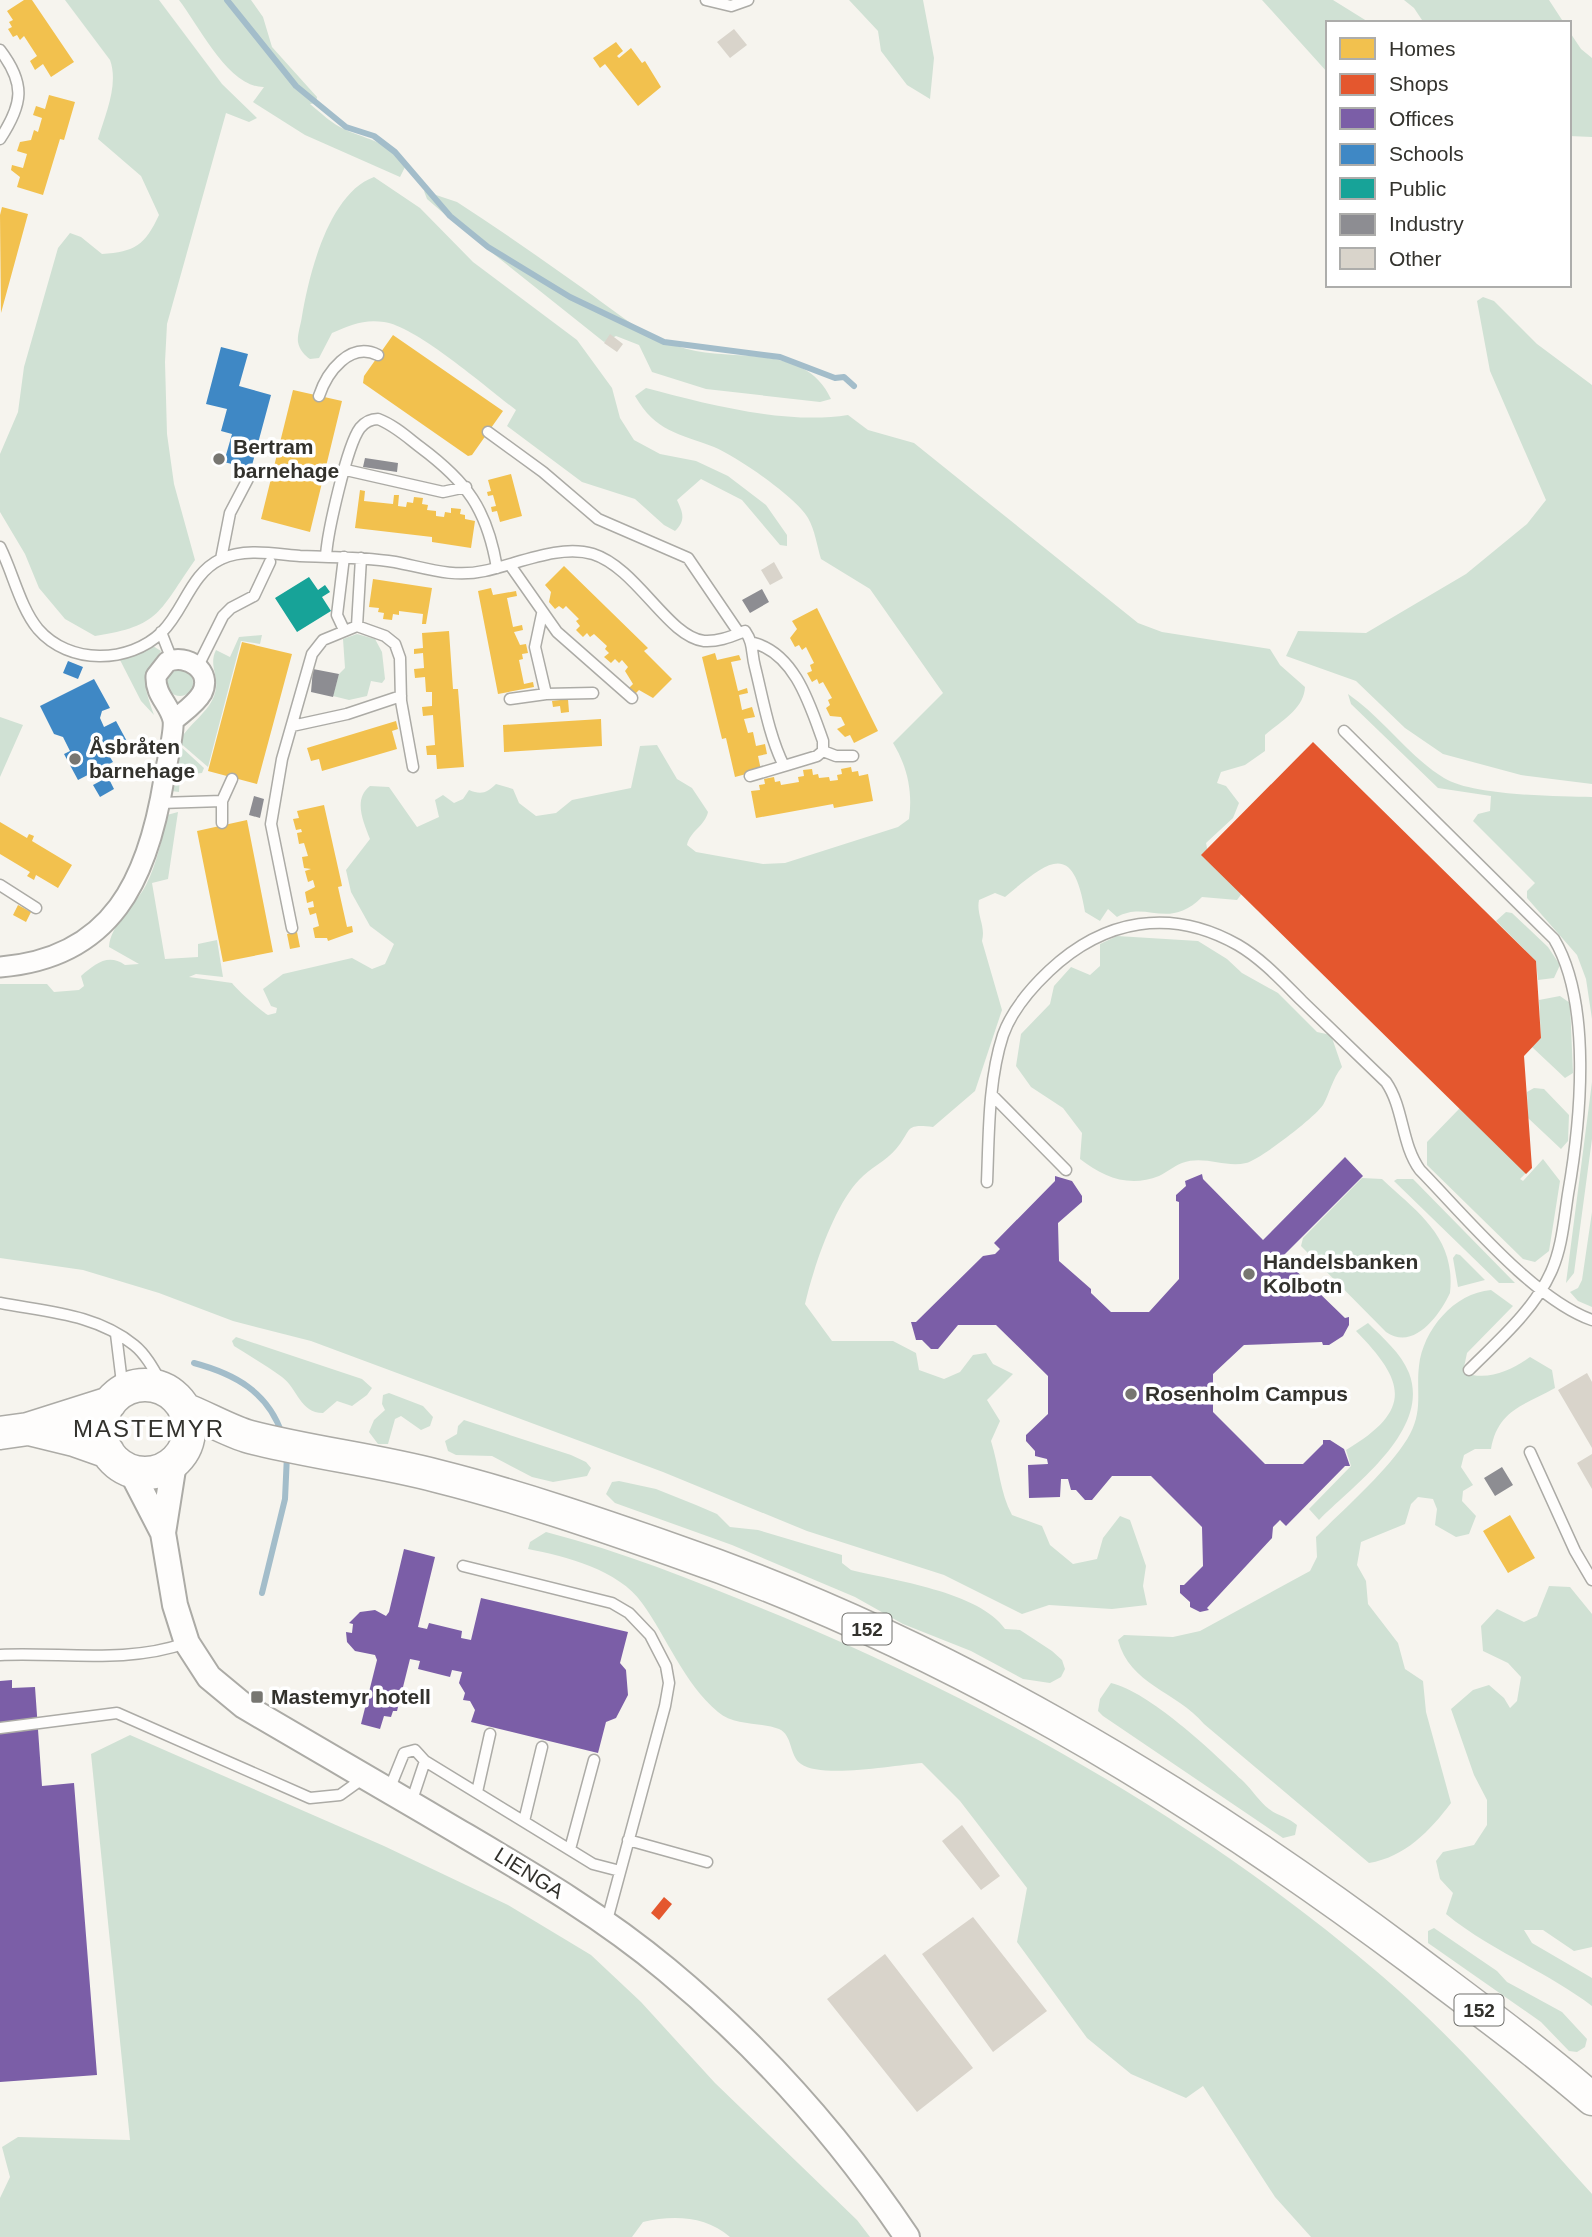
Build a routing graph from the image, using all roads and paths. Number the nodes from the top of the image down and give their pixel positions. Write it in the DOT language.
graph roads {
  1 [pos="706,0"];
  2 [pos="748,0"];
  3 [pos="0,50"];
  4 [pos="0,139"];
  5 [pos="378,355"];
  6 [pos="319,396"];
  7 [pos="488,432"];
  8 [pos="346,470"];
  9 [pos="251,473"];
  10 [pos="466,487"];
  11 [pos="0,547"];
  12 [pos="326,557"];
  13 [pos="344,557"];
  14 [pos="361,558"];
  15 [pos="221,559"];
  16 [pos="270,562"];
  17 [pos="510,565"];
  18 [pos="497,568"];
  19 [pos="542,614"];
  20 [pos="357,626"];
  21 [pos="344,630"];
  22 [pos="161,632"];
  23 [pos="739,633"];
  24 [pos="754,643"];
  25 [pos="172,660"];
  26 [pos="198,666"];
  27 [pos="593,693"];
  28 [pos="546,694"];
  29 [pos="401,696"];
  30 [pos="632,698"];
  31 [pos="510,699"];
  32 [pos="173,721"];
  33 [pos="292,726"];
  34 [pos="1344,731"];
  35 [pos="823,751"];
  36 [pos="853,756"];
  37 [pos="413,766"];
  38 [pos="784,766"];
  39 [pos="750,776"];
  40 [pos="232,779"];
  41 [pos="222,802"];
  42 [pos="160,803"];
  43 [pos="222,823"];
  44 [pos="0,885"];
  45 [pos="36,908"];
  46 [pos="292,928"];
  47 [pos="0,967"];
  48 [pos="993,1097"];
  49 [pos="1066,1170"];
  50 [pos="987,1182"];
  51 [pos="1542,1289"];
  52 [pos="0,1303"];
  53 [pos="1592,1320"];
  54 [pos="116,1335"];
  55 [pos="1469,1370"];
  56 [pos="117,1397"];
  57 [pos="175,1400"];
  58 [pos="14,1431"];
  59 [pos="246,1436"];
  60 [pos="1530,1452"];
  61 [pos="180,1454"];
  62 [pos="119,1462"];
  63 [pos="163,1533"];
  64 [pos="463,1566"];
  65 [pos="1592,1580"];
  66 [pos="187,1643"];
  67 [pos="0,1656"];
  68 [pos="0,1728"];
  69 [pos="490,1734"];
  70 [pos="542,1747"];
  71 [pos="425,1760"];
  72 [pos="594,1760"];
  73 [pos="365,1776"];
  74 [pos="389,1791"];
  75 [pos="477,1792"];
  76 [pos="411,1804"];
  77 [pos="524,1821"];
  78 [pos="628,1840"];
  79 [pos="570,1849"];
  80 [pos="707,1862"];
  81 [pos="620,1871"];
  82 [pos="606,1924"];
  83 [pos="1592,2099"];
  84 [pos="907,2237"];
  1 -- 2 [label="lane"];
  3 -- 4 [label="lane"];
  5 -- 6 [label="lane"];
  7 -- 23 [label="lane"];
  8 -- 10 [label="lane"];
  8 -- 10 [label="lane"];
  8 -- 12 [label="lane"];
  9 -- 15 [label="lane"];
  10 -- 18 [label="lane"];
  11 -- 22 [label="lane"];
  12 -- 13 [label="lane"];
  12 -- 15 [label="lane"];
  13 -- 14 [label="lane"];
  13 -- 21 [label="lane"];
  14 -- 18 [label="lane"];
  14 -- 20 [label="lane"];
  15 -- 22 [label="lane"];
  16 -- 26 [label="lane"];
  17 -- 18 [label="lane"];
  17 -- 19 [label="lane"];
  17 -- 23 [label="lane"];
  19 -- 28 [label="lane"];
  19 -- 30 [label="lane"];
  20 -- 21 [label="lane"];
  20 -- 29 [label="lane"];
  21 -- 33 [label="lane"];
  22 -- 25 [label="lane"];
  23 -- 24 [label="lane"];
  24 -- 35 [label="lane"];
  24 -- 38 [label="lane"];
  25 -- 26 [label="street"];
  25 -- 32 [label="street"];
  26 -- 32 [label="street"];
  27 -- 28 [label="lane"];
  28 -- 31 [label="lane"];
  29 -- 33 [label="lane"];
  29 -- 37 [label="lane"];
  32 -- 42 [label="street"];
  33 -- 46 [label="lane"];
  34 -- 51 [label="lane"];
  35 -- 36 [label="lane"];
  35 -- 38 [label="lane"];
  38 -- 39 [label="lane"];
  40 -- 41 [label="lane"];
  41 -- 42 [label="lane"];
  41 -- 43 [label="lane"];
  42 -- 47 [label="street"];
  44 -- 45 [label="lane"];
  48 -- 49 [label="lane"];
  48 -- 50 [label="lane"];
  48 -- 51 [label="lane"];
  51 -- 53 [label="lane"];
  51 -- 55 [label="lane"];
  52 -- 54 [label="lane"];
  54 -- 56 [label="lane"];
  54 -- 57 [label="lane"];
  56 -- 57 [label="main road, 152"];
  56 -- 58 [label="main road, 152"];
  56 -- 62 [label="main road"];
  57 -- 59 [label="main road, 152"];
  57 -- 61 [label="main road"];
  58 -- 62 [label="main road, 152"];
  59 -- 61 [label="main road, 152"];
  59 -- 83 [label="main road, 152"];
  60 -- 65 [label="lane"];
  61 -- 62 [label="main road, 152"];
  61 -- 63 [label="street, LIENGA"];
  62 -- 63 [label="street, LIENGA"];
  63 -- 66 [label="street, LIENGA"];
  64 -- 78 [label="lane"];
  66 -- 67 [label="lane"];
  66 -- 73 [label="street, LIENGA"];
  68 -- 73 [label="lane"];
  69 -- 75 [label="lane"];
  70 -- 77 [label="lane"];
  71 -- 74 [label="lane"];
  71 -- 75 [label="lane"];
  71 -- 76 [label="lane"];
  72 -- 79 [label="lane"];
  73 -- 74 [label="street, LIENGA"];
  74 -- 76 [label="street, LIENGA"];
  75 -- 77 [label="lane"];
  76 -- 82 [label="street, LIENGA"];
  77 -- 79 [label="lane"];
  78 -- 80 [label="lane"];
  78 -- 81 [label="lane"];
  79 -- 81 [label="lane"];
  81 -- 82 [label="lane"];
  82 -- 84 [label="street, LIENGA"];
}
